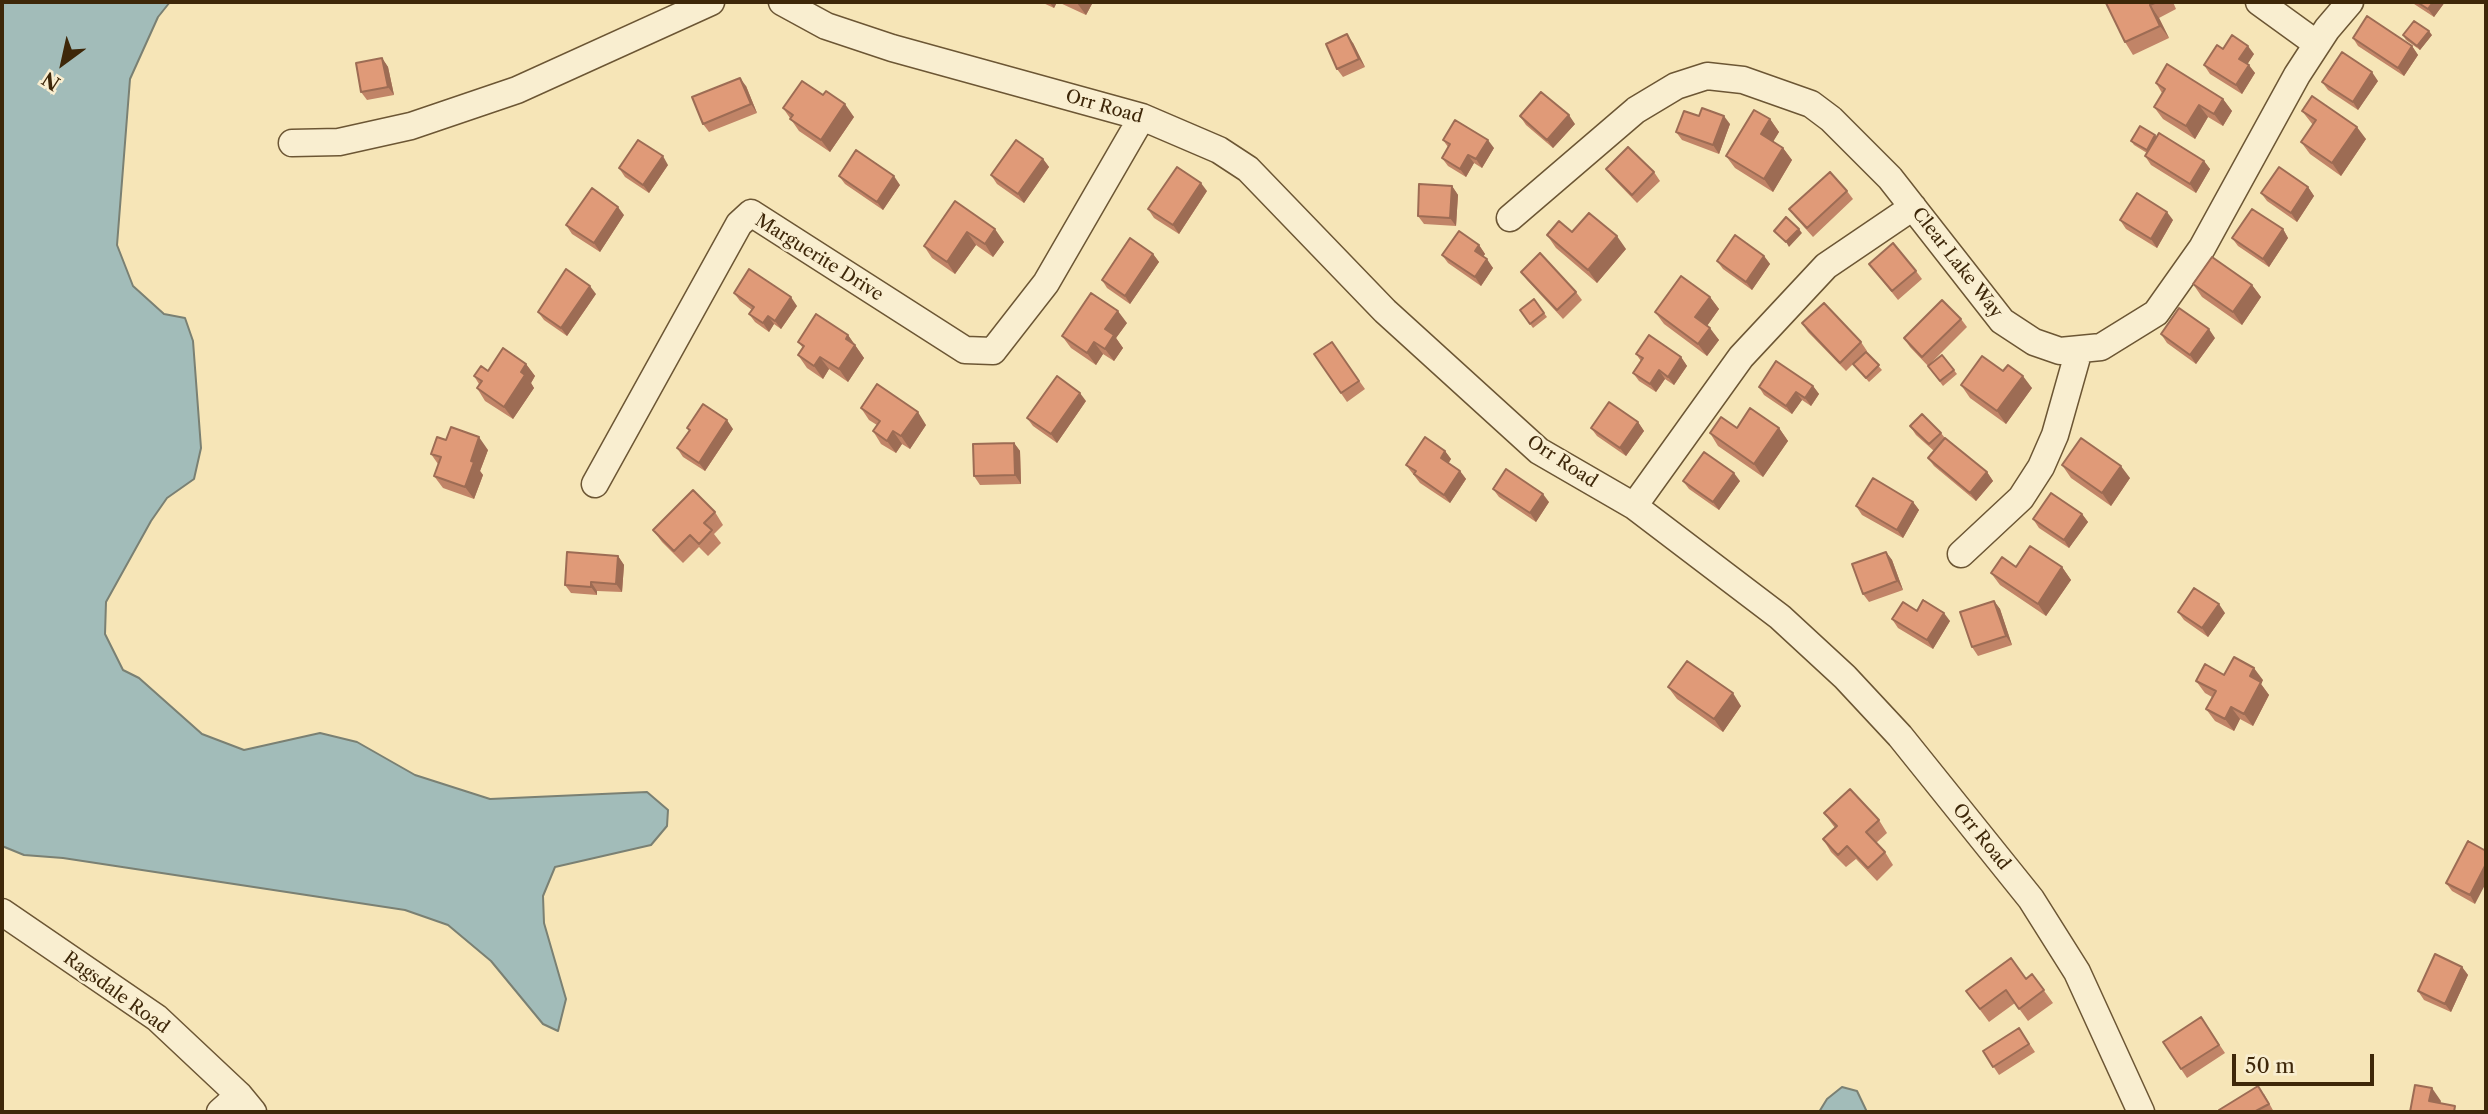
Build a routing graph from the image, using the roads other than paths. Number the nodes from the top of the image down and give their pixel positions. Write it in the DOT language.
graph roads {
  1 [pos="711,2"];
  2 [pos="782,2"];
  3 [pos="2259,2"];
  4 [pos="2350,2"];
  5 [pos="2318,44"];
  6 [pos="1142,117"];
  7 [pos="292,143"];
  8 [pos="1913,207"];
  9 [pos="1510,218"];
  10 [pos="2079,349"];
  11 [pos="595,484"];
  12 [pos="1634,506"];
  13 [pos="1961,554"];
  14 [pos="2,912"];
  15 [pos="237,1106"];
  16 [pos="2141,1112"];
  1 -- 7 [label="street"];
  2 -- 6 [label="street, Orr Road"];
  3 -- 5 [label="street"];
  4 -- 5 [label="street, Clear Lake Way"];
  5 -- 10 [label="street, Clear Lake Way"];
  6 -- 11 [label="street, Marguerite Drive"];
  6 -- 12 [label="street, Orr Road"];
  8 -- 9 [label="street, Clear Lake Way"];
  8 -- 10 [label="street, Clear Lake Way"];
  8 -- 12 [label="street"];
  10 -- 13 [label="street"];
  12 -- 16 [label="street, Orr Road"];
  14 -- 15 [label="street, Ragsdale Road"];
}
